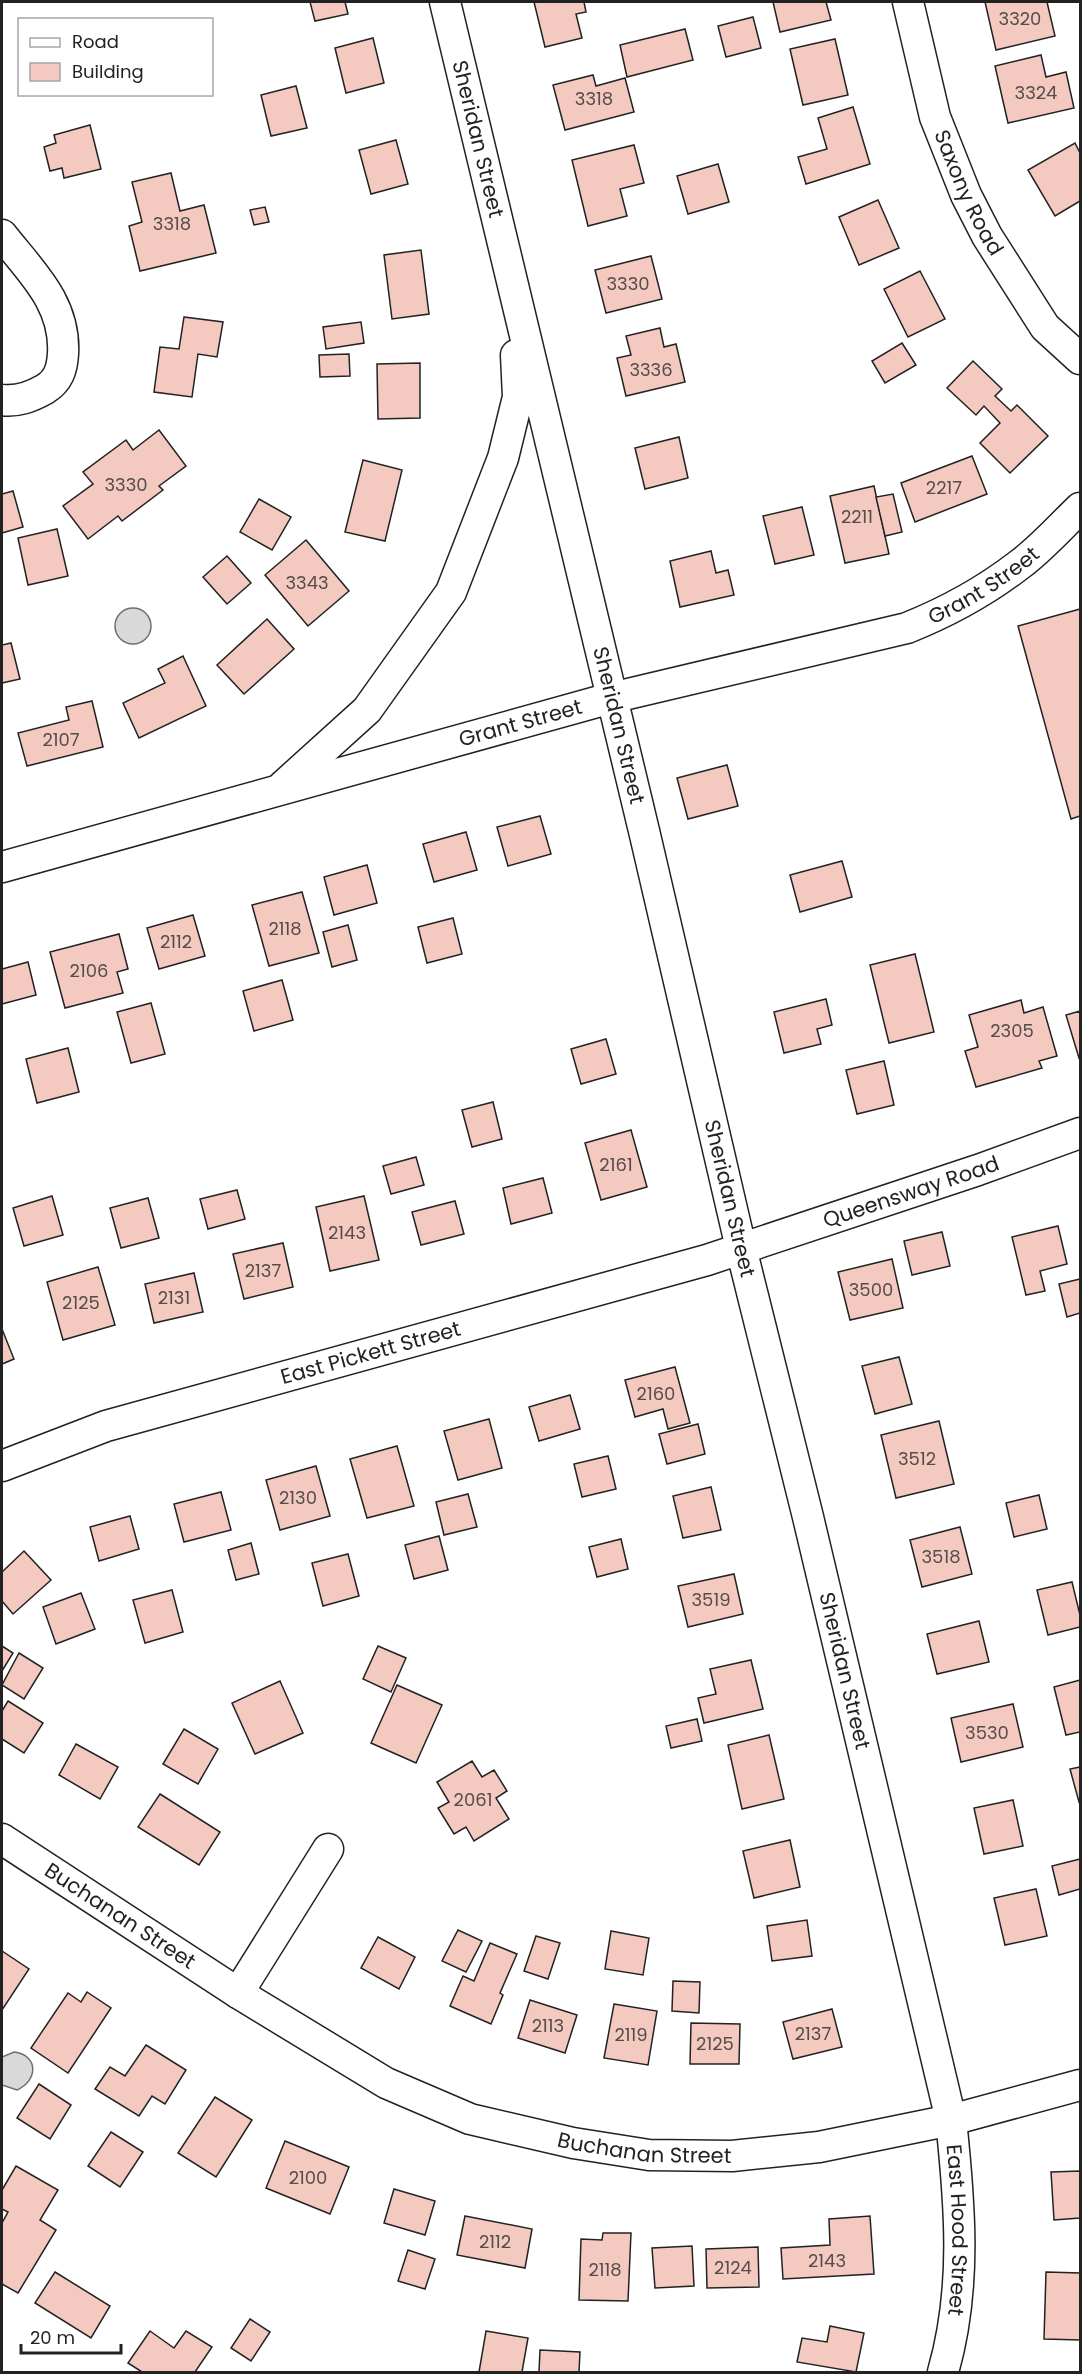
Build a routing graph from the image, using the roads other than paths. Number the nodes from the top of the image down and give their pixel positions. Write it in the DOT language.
graph roads {
  1 [pos="445,2"];
  2 [pos="908,2"];
  3 [pos="2,235"];
  4 [pos="512,277"];
  5 [pos="1080,358"];
  6 [pos="2,400"];
  7 [pos="1080,508"];
  8 [pos="611,698"];
  9 [pos="277,791"];
  10 [pos="2,867"];
  11 [pos="1080,1133"];
  12 [pos="741,1248"];
  13 [pos="2,1466"];
  14 [pos="2,1839"];
  15 [pos="328,1849"];
  16 [pos="238,1993"];
  17 [pos="1080,2085"];
  18 [pos="951,2120"];
  19 [pos="943,2373"];
  1 -- 4 [label="street, Sheridan Street"];
  2 -- 5 [label="street, Saxony Road"];
  3 -- 6 [label="street"];
  4 -- 8 [label="street, Sheridan Street"];
  4 -- 9 [label="street, Sheridan Street"];
  7 -- 8 [label="street, Grant Street"];
  8 -- 9 [label="street, Grant Street"];
  8 -- 12 [label="street, Sheridan Street"];
  9 -- 10 [label="street, Grant Street"];
  11 -- 12 [label="street, Queensway Road"];
  12 -- 13 [label="street, East Pickett Street"];
  12 -- 18 [label="street, Sheridan Street"];
  14 -- 16 [label="street, Buchanan Street"];
  15 -- 16 [label="street"];
  16 -- 18 [label="street, Buchanan Street"];
  17 -- 18 [label="street, Buchanan Street"];
  18 -- 19 [label="street, East Hood Street"];
}
